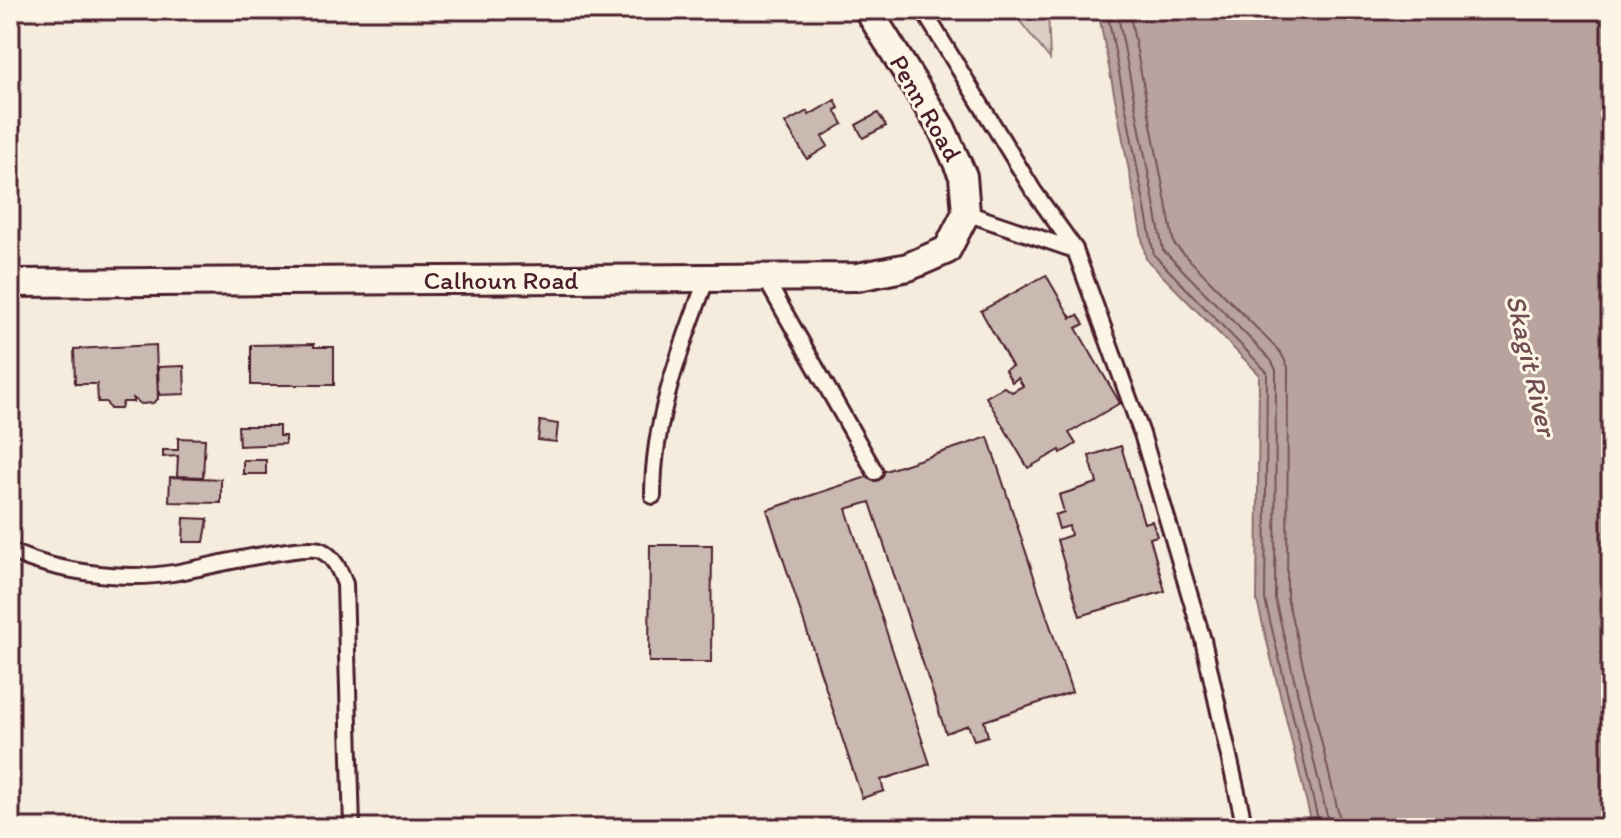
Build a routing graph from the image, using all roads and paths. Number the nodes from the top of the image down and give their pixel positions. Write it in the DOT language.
graph roads {
  1 [pos="868,10"];
  2 [pos="923,10"];
  3 [pos="966,213"];
  4 [pos="1075,250"];
  5 [pos="707,278"];
  6 [pos="765,278"];
  7 [pos="10,283"];
  8 [pos="875,472"];
  9 [pos="653,496"];
  10 [pos="10,551"];
  11 [pos="352,828"];
  12 [pos="1245,828"];
  1 -- 3 [label="street, Penn Road"];
  2 -- 4 [label="lane"];
  3 -- 4 [label="lane"];
  3 -- 6 [label="street, Calhoun Road"];
  4 -- 12 [label="lane"];
  5 -- 6 [label="street, Calhoun Road"];
  5 -- 7 [label="street, Calhoun Road"];
  5 -- 9 [label="lane"];
  6 -- 8 [label="lane"];
  10 -- 11 [label="lane"];
}
